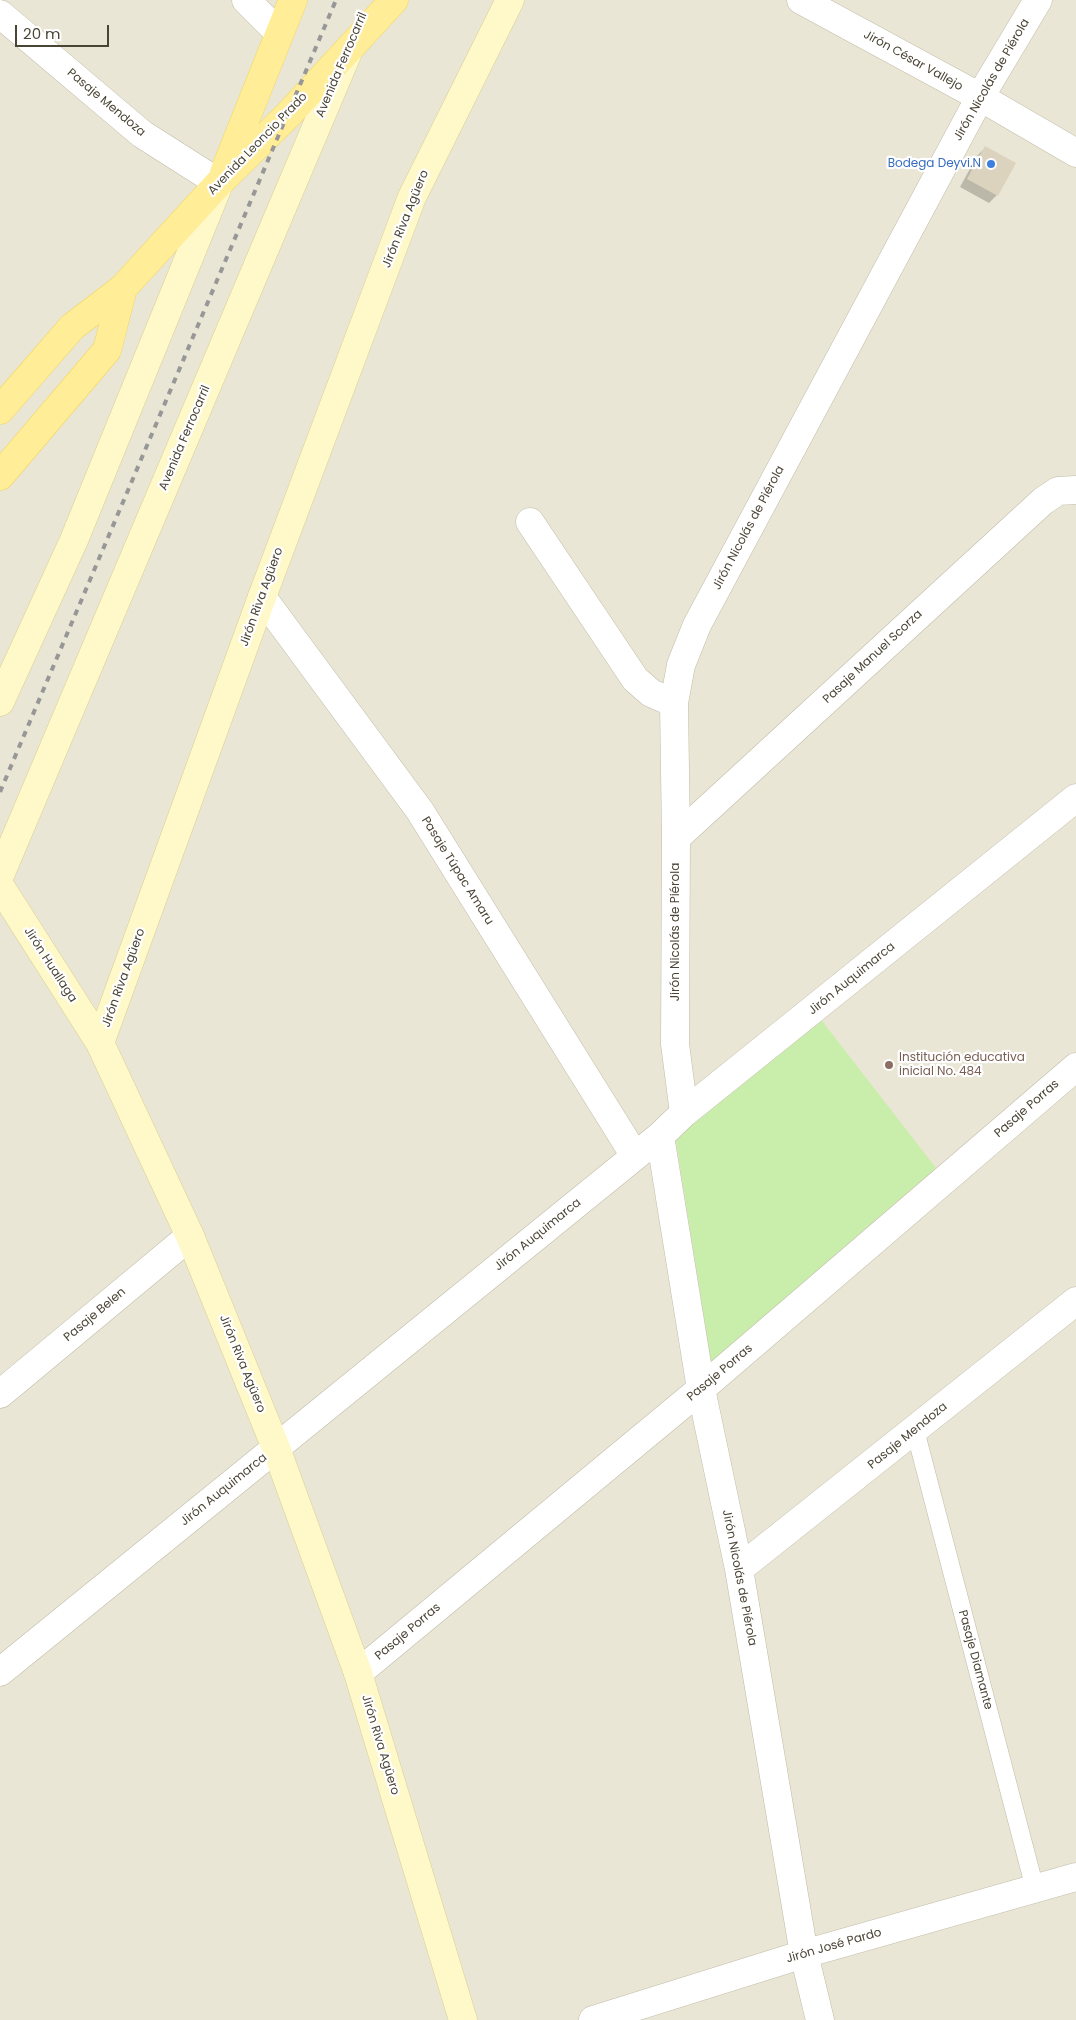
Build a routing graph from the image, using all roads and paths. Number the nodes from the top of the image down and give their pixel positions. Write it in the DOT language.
graph roads {
  1 [pos="246,0"];
  2 [pos="293,0"];
  3 [pos="370,0"];
  4 [pos="394,0"];
  5 [pos="510,0"];
  6 [pos="801,0"];
  7 [pos="1038,0"];
  8 [pos="0,14"];
  9 [pos="279,33"];
  10 [pos="350,46"];
  11 [pos="980,97"];
  12 [pos="1076,154"];
  13 [pos="219,183"];
  14 [pos="123,288"];
  15 [pos="0,410"];
  16 [pos="0,476"];
  17 [pos="1076,490"];
  18 [pos="530,522"];
  19 [pos="262,597"];
  20 [pos="0,702"];
  21 [pos="674,703"];
  22 [pos="1076,798"];
  23 [pos="676,838"];
  24 [pos="0,876"];
  25 [pos="0,886"];
  26 [pos="100,1043"];
  27 [pos="1076,1067"];
  28 [pos="684,1113"];
  29 [pos="660,1136"];
  30 [pos="635,1156"];
  31 [pos="190,1236"];
  32 [pos="1076,1301"];
  33 [pos="701,1389"];
  34 [pos="0,1394"];
  35 [pos="915,1430"];
  36 [pos="276,1448"];
  37 [pos="739,1570"];
  38 [pos="0,1672"];
  39 [pos="358,1673"];
  40 [pos="1076,1877"];
  41 [pos="1034,1889"];
  42 [pos="804,1954"];
  43 [pos="464,2020"];
  44 [pos="593,2020"];
  45 [pos="820,2020"];
  1 -- 9 [label="street"];
  2 -- 9 [label="main road"];
  3 -- 10 [label="main road, Avenida Ferrocarril"];
  4 -- 10 [label="main road, Avenida Leoncio Prado"];
  5 -- 19 [label="street, Jirón Riva Agüero"];
  6 -- 11 [label="street, Jirón César Vallejo"];
  7 -- 11 [label="street, Jirón Nicolás de Piérola"];
  8 -- 13 [label="street, Pasaje Mendoza"];
  9 -- 13 [label="main road"];
  10 -- 13 [label="main road, Avenida Leoncio Prado"];
  10 -- 24 [label="street, Avenida Ferrocarril"];
  11 -- 12 [label="street, Jirón César Vallejo"];
  11 -- 21 [label="street, Jirón Nicolás de Piérola"];
  13 -- 14 [label="main road, Avenida Leoncio Prado"];
  13 -- 20 [label="street"];
  14 -- 15 [label="main road, Avenida Leoncio Prado"];
  14 -- 16 [label="main road, Avenida Leoncio Prado"];
  17 -- 23 [label="street, Pasaje Manuel Scorza"];
  18 -- 21 [label="street"];
  19 -- 26 [label="street, Jirón Riva Agüero"];
  19 -- 30 [label="street, Pasaje Túpac Amaru"];
  21 -- 23 [label="street, Jirón Nicolás de Piérola"];
  22 -- 28 [label="street, Jirón Auquimarca"];
  23 -- 28 [label="street, Jirón Nicolás de Piérola"];
  25 -- 26 [label="street, Jirón Huallaga"];
  26 -- 31 [label="street, Jirón Riva Agüero"];
  27 -- 33 [label="street, Pasaje Porras"];
  28 -- 29 [label="street, Jirón Auquimarca"];
  29 -- 30 [label="street, Jirón Auquimarca"];
  29 -- 33 [label="street, Jirón Nicolás de Piérola"];
  30 -- 36 [label="street, Jirón Auquimarca"];
  31 -- 34 [label="street, Pasaje Belen"];
  31 -- 36 [label="street, Jirón Riva Agüero"];
  32 -- 35 [label="street, Pasaje Mendoza"];
  33 -- 37 [label="street, Jirón Nicolás de Piérola"];
  33 -- 39 [label="street, Pasaje Porras"];
  35 -- 37 [label="street, Pasaje Mendoza"];
  35 -- 41 [label="lane, Pasaje Diamante"];
  36 -- 38 [label="street, Jirón Auquimarca"];
  36 -- 39 [label="street, Jirón Riva Agüero"];
  37 -- 42 [label="street, Jirón Nicolás de Piérola"];
  39 -- 43 [label="street, Jirón Riva Agüero"];
  40 -- 41 [label="street, Jirón José Pardo"];
  41 -- 42 [label="street, Jirón José Pardo"];
  42 -- 44 [label="street, Jirón José Pardo"];
  42 -- 45 [label="street, Jirón Nicolás de Piérola"];
}
